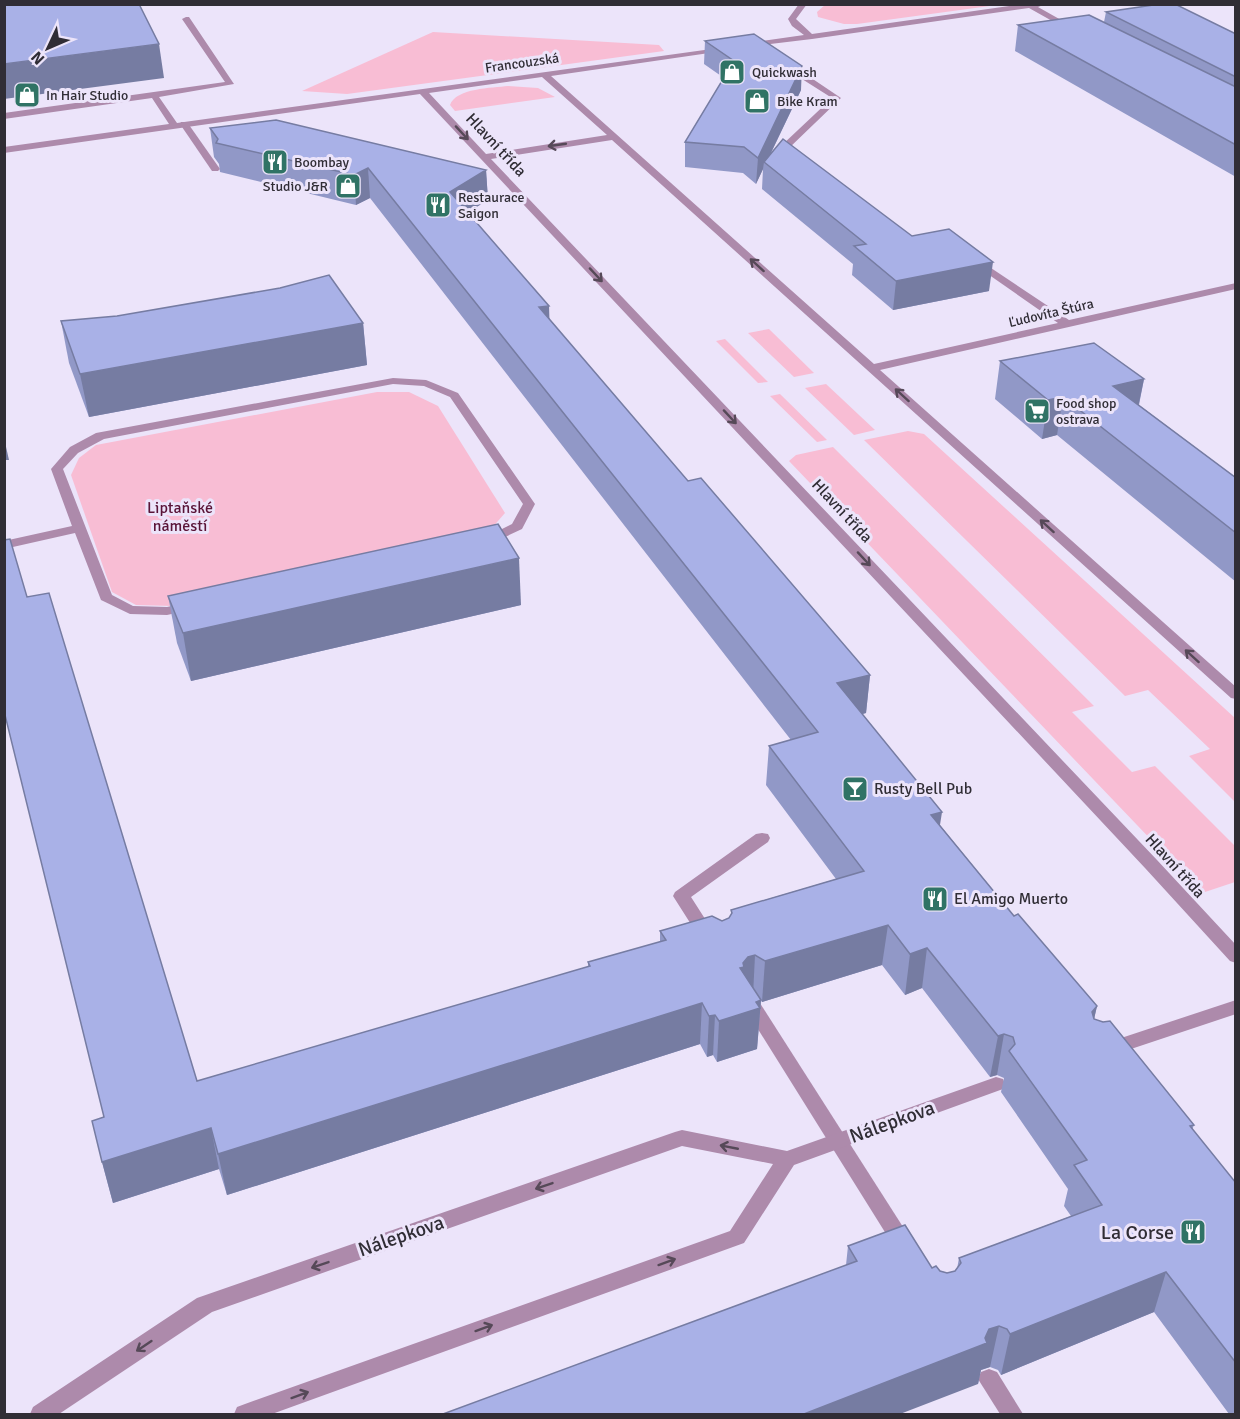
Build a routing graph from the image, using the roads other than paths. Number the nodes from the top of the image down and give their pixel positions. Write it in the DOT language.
graph roads {
  1 [pos="804,4"];
  2 [pos="1043,4"];
  3 [pos="1030,6"];
  4 [pos="186,19"];
  5 [pos="1077,31"];
  6 [pos="812,37"];
  7 [pos="753,45"];
  8 [pos="763,50"];
  9 [pos="782,62"];
  10 [pos="544,74"];
  11 [pos="422,91"];
  12 [pos="154,95"];
  13 [pos="4,116"];
  14 [pos="180,125"];
  15 [pos="615,137"];
  16 [pos="4,150"];
  17 [pos="484,157"];
  18 [pos="781,158"];
  19 [pos="215,169"];
  20 [pos="963,251"];
  21 [pos="1236,285"];
  22 [pos="1068,325"];
  23 [pos="872,368"];
  24 [pos="79,528"];
  25 [pos="4,545"];
  26 [pos="1236,695"];
  27 [pos="762,838"];
  28 [pos="719,953"];
  29 [pos="1236,957"];
  30 [pos="752,1005"];
  31 [pos="1236,1007"];
  32 [pos="1094,1054"];
  33 [pos="996,1084"];
  34 [pos="837,1141"];
  35 [pos="787,1159"];
  36 [pos="916,1265"];
  37 [pos="989,1379"];
  38 [pos="41,1414"];
  39 [pos="245,1414"];
  40 [pos="1012,1414"];
  1 -- 6 [label="street"];
  2 -- 3 [label="street, Francouzská"];
  3 -- 5 [label="street"];
  3 -- 6 [label="street, Francouzská"];
  4 -- 12 [label="street"];
  6 -- 7 [label="street, Francouzská"];
  7 -- 8 [label="street"];
  7 -- 10 [label="street, Francouzská"];
  9 -- 18 [label="street"];
  10 -- 11 [label="street, Francouzská"];
  10 -- 15 [label="street"];
  11 -- 14 [label="street, Francouzská"];
  11 -- 17 [label="street, Hlavní třída, one-way"];
  12 -- 13 [label="street"];
  12 -- 14 [label="street"];
  14 -- 16 [label="street, Francouzská"];
  14 -- 19 [label="street"];
  15 -- 17 [label="street, one-way"];
  23 -- 15 [label="street, one-way"];
  17 -- 29 [label="street, Hlavní třída, one-way"];
  20 -- 22 [label="street"];
  21 -- 22 [label="street, Ľudovíta Štúra"];
  22 -- 23 [label="street, Ľudovíta Štúra"];
  26 -- 23 [label="street, one-way"];
  24 -- 24 [label="street"];
  24 -- 25 [label="street"];
  27 -- 28 [label="street"];
  30 -- 34 [label="street"];
  31 -- 32 [label="street"];
  33 -- 34 [label="street, Nálepkova"];
  34 -- 35 [label="street, Nálepkova"];
  34 -- 36 [label="street"];
  35 -- 38 [label="street, Nálepkova, one-way"];
  39 -- 35 [label="street, one-way"];
  37 -- 40 [label="street"];
}
